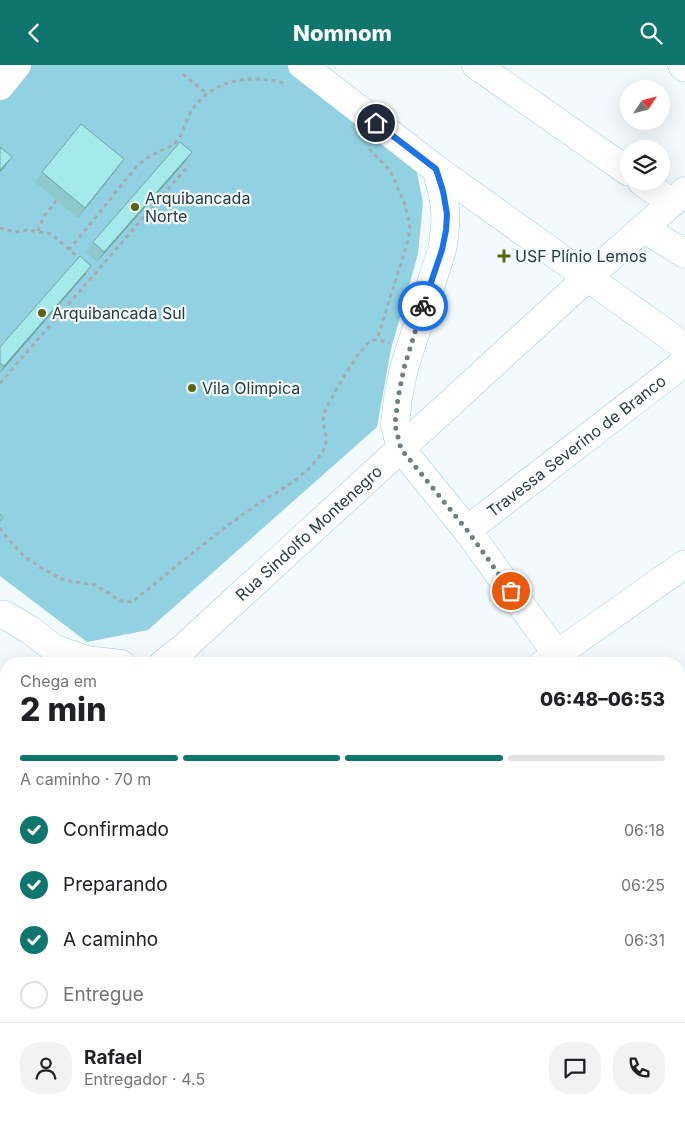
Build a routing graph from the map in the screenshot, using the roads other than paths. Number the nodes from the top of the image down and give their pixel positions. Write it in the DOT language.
graph roads {
  1 [pos="17,65"];
  2 [pos="476,65"];
  3 [pos="682,65"];
  4 [pos="685,68"];
  5 [pos="297,77"];
  6 [pos="0,86"];
  7 [pos="620,167"];
  8 [pos="436,169"];
  9 [pos="662,190"];
  10 [pos="678,197"];
  11 [pos="644,229"];
  12 [pos="685,254"];
  13 [pos="587,278"];
  14 [pos="685,347"];
  15 [pos="685,362"];
  16 [pos="401,449"];
  17 [pos="467,530"];
  18 [pos="685,564"];
  19 [pos="0,615"];
  20 [pos="78,657"];
  21 [pos="180,657"];
  22 [pos="552,657"];
  23 [pos="558,657"];
  1 -- 6 [label="street"];
  2 -- 7 [label="street"];
  3 -- 4 [label="street"];
  5 -- 8 [label="street"];
  8 -- 13 [label="street"];
  8 -- 16 [label="street"];
  9 -- 10 [label="street"];
  10 -- 11 [label="street, Rua Sindolfo Montenegro"];
  11 -- 12 [label="street"];
  11 -- 13 [label="street, Rua Sindolfo Montenegro"];
  13 -- 14 [label="street"];
  13 -- 16 [label="street, Rua Sindolfo Montenegro"];
  15 -- 17 [label="street, Travessa Severino de Branco"];
  16 -- 17 [label="street"];
  16 -- 21 [label="street, Rua Sindolfo Montenegro"];
  17 -- 22 [label="street"];
  18 -- 23 [label="street"];
  19 -- 20 [label="street"];
}
